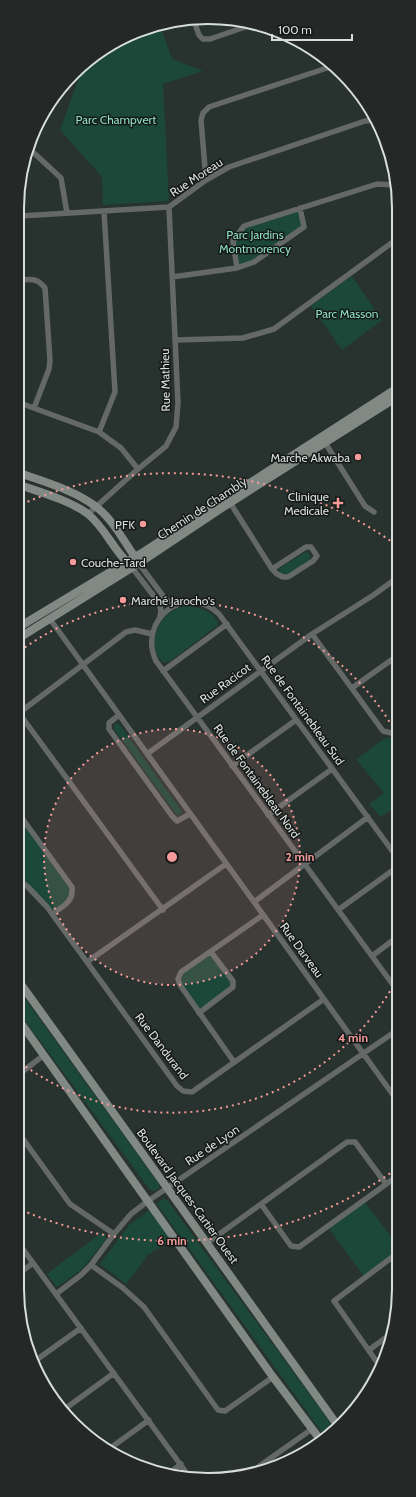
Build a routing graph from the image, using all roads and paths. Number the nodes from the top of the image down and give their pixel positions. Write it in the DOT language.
graph roads {
  1 [pos="195,24"];
  2 [pos="243,28"];
  3 [pos="327,68"];
  4 [pos="370,121"];
  5 [pos="32,153"];
  6 [pos="206,180"];
  7 [pos="390,185"];
  8 [pos="169,207"];
  9 [pos="300,208"];
  10 [pos="104,211"];
  11 [pos="67,213"];
  12 [pos="24,216"];
  13 [pos="392,243"];
  14 [pos="237,268"];
  15 [pos="172,277"];
  16 [pos="24,280"];
  17 [pos="176,340"];
  18 [pos="392,392"];
  19 [pos="392,400"];
  20 [pos="24,404"];
  21 [pos="34,408"];
  22 [pos="99,432"];
  23 [pos="324,440"];
  24 [pos="138,469"];
  25 [pos="24,475"];
  26 [pos="24,487"];
  27 [pos="228,500"];
  28 [pos="96,507"];
  29 [pos="374,512"];
  30 [pos="88,514"];
  31 [pos="133,562"];
  32 [pos="272,569"];
  33 [pos="392,582"];
  34 [pos="178,605"];
  35 [pos="160,617"];
  36 [pos="50,619"];
  37 [pos="24,624"];
  38 [pos="227,624"];
  39 [pos="152,634"];
  40 [pos="312,634"];
  41 [pos="24,635"];
  42 [pos="392,660"];
  43 [pos="82,664"];
  44 [pos="260,670"];
  45 [pos="163,671"];
  46 [pos="352,688"];
  47 [pos="24,709"];
  48 [pos="119,716"];
  49 [pos="196,717"];
  50 [pos="24,720"];
  51 [pos="296,720"];
  52 [pos="392,733"];
  53 [pos="147,754"];
  54 [pos="232,766"];
  55 [pos="332,768"];
  56 [pos="190,814"];
  57 [pos="268,815"];
  58 [pos="368,817"];
  59 [pos="24,822"];
  60 [pos="392,850"];
  61 [pos="226,864"];
  62 [pos="304,864"];
  63 [pos="392,871"];
  64 [pos="24,884"];
  65 [pos="254,902"];
  66 [pos="163,910"];
  67 [pos="338,910"];
  68 [pos="52,914"];
  69 [pos="263,915"];
  70 [pos="392,941"];
  71 [pos="211,952"];
  72 [pos="372,956"];
  73 [pos="87,962"];
  74 [pos="392,984"];
  75 [pos="24,988"];
  76 [pos="324,999"];
  77 [pos="199,1013"];
  78 [pos="24,1027"];
  79 [pos="392,1034"];
  80 [pos="364,1053"];
  81 [pos="44,1055"];
  82 [pos="234,1062"];
  83 [pos="24,1071"];
  84 [pos="392,1093"];
  85 [pos="24,1140"];
  86 [pos="392,1180"];
  87 [pos="386,1184"];
  88 [pos="168,1188"];
  89 [pos="148,1201"];
  90 [pos="261,1204"];
  91 [pos="114,1234"];
  92 [pos="208,1243"];
  93 [pos="24,1251"];
  94 [pos="392,1258"];
  95 [pos="33,1263"];
  96 [pos="91,1265"];
  97 [pos="24,1270"];
  98 [pos="56,1294"];
  99 [pos="81,1328"];
  100 [pos="386,1338"];
  101 [pos="369,1350"];
  102 [pos="38,1359"];
  103 [pos="377,1362"];
  104 [pos="114,1373"];
  105 [pos="273,1377"];
  106 [pos="67,1407"];
  107 [pos="149,1420"];
  108 [pos="335,1422"];
  109 [pos="312,1429"];
  110 [pos="318,1437"];
  111 [pos="113,1446"];
  112 [pos="181,1464"];
  113 [pos="260,1465"];
  114 [pos="174,1469"];
  115 [pos="186,1471"];
  1 -- 2 [label="street"];
  3 -- 6 [label="street"];
  4 -- 6 [label="street, Rue Moreau"];
  5 -- 11 [label="street"];
  6 -- 8 [label="street, Rue Moreau"];
  7 -- 9 [label="street"];
  8 -- 10 [label="street, Rue Moreau"];
  8 -- 15 [label="street, Rue Mathieu"];
  9 -- 14 [label="street"];
  9 -- 14 [label="street"];
  10 -- 11 [label="street, Rue Moreau"];
  10 -- 22 [label="street"];
  11 -- 12 [label="street, Rue Moreau"];
  13 -- 17 [label="street"];
  14 -- 15 [label="street"];
  15 -- 17 [label="street, Rue Mathieu"];
  16 -- 21 [label="street"];
  17 -- 24 [label="street, Rue Mathieu"];
  18 -- 23 [label="main road, Chemin de Chambly"];
  19 -- 23 [label="main road, Chemin de Chambly"];
  20 -- 21 [label="street"];
  21 -- 22 [label="street"];
  22 -- 24 [label="street"];
  23 -- 27 [label="main road, Chemin de Chambly"];
  23 -- 29 [label="street"];
  24 -- 28 [label="street, Rue Mathieu"];
  25 -- 28 [label="main road"];
  26 -- 30 [label="main road"];
  27 -- 31 [label="main road, Chemin de Chambly"];
  27 -- 32 [label="street"];
  28 -- 30 [label="street, Rue Mathieu"];
  28 -- 31 [label="main road"];
  30 -- 31 [label="main road"];
  31 -- 34 [label="street"];
  31 -- 35 [label="street"];
  31 -- 36 [label="main road, Chemin de Chambly"];
  31 -- 37 [label="main road, Chemin de Chambly"];
  32 -- 32 [label="street"];
  33 -- 40 [label="street, Rue Racicot"];
  34 -- 35 [label="street"];
  34 -- 38 [label="street, Rue de Fontainebleau Sud"];
  35 -- 39 [label="street, Rue de Fontainebleau Nord"];
  36 -- 41 [label="main road, Chemin de Chambly"];
  36 -- 43 [label="street, Rue Darveau"];
  38 -- 44 [label="street, Rue de Fontainebleau Sud"];
  38 -- 45 [label="street"];
  39 -- 43 [label="street"];
  39 -- 45 [label="street, Rue de Fontainebleau Nord"];
  40 -- 44 [label="street, Rue Racicot"];
  40 -- 46 [label="street"];
  42 -- 46 [label="street"];
  43 -- 47 [label="street"];
  43 -- 48 [label="street, Rue Darveau"];
  44 -- 49 [label="street, Rue Racicot"];
  44 -- 51 [label="street, Rue de Fontainebleau Sud"];
  45 -- 49 [label="street, Rue de Fontainebleau Nord"];
  46 -- 52 [label="street"];
  48 -- 53 [label="street, Rue Darveau"];
  48 -- 56 [label="street"];
  49 -- 53 [label="street, Rue Racicot"];
  49 -- 54 [label="street, Rue de Fontainebleau Nord"];
  50 -- 66 [label="street"];
  51 -- 54 [label="street"];
  51 -- 55 [label="street, Rue de Fontainebleau Sud"];
  53 -- 56 [label="street, Rue Darveau"];
  54 -- 57 [label="street, Rue de Fontainebleau Nord"];
  55 -- 57 [label="street"];
  55 -- 58 [label="street, Rue de Fontainebleau Sud"];
  56 -- 61 [label="street, Rue Darveau"];
  57 -- 62 [label="street, Rue de Fontainebleau Nord"];
  58 -- 60 [label="street, Rue de Fontainebleau Sud"];
  58 -- 62 [label="street"];
  59 -- 68 [label="street"];
  61 -- 65 [label="street, Rue Darveau"];
  61 -- 66 [label="street"];
  62 -- 65 [label="street"];
  62 -- 67 [label="street, Rue de Fontainebleau Nord"];
  63 -- 67 [label="street"];
  64 -- 68 [label="street, Rue Dandurand"];
  65 -- 69 [label="street, Rue Darveau"];
  66 -- 73 [label="street"];
  67 -- 72 [label="street, Rue de Fontainebleau Nord"];
  68 -- 73 [label="street, Rue Dandurand"];
  69 -- 71 [label="street"];
  69 -- 76 [label="street, Rue Darveau"];
  70 -- 72 [label="street"];
  71 -- 77 [label="street"];
  71 -- 77 [label="street"];
  72 -- 74 [label="street, Rue de Fontainebleau Nord"];
  73 -- 82 [label="street, Rue Dandurand"];
  75 -- 88 [label="main road, Boulevard Jacques-Cartier Ouest"];
  76 -- 80 [label="street, Rue Darveau"];
  76 -- 82 [label="street, Rue Dandurand"];
  77 -- 82 [label="street"];
  78 -- 81 [label="main road"];
  79 -- 80 [label="street, Rue de Lyon"];
  80 -- 84 [label="street, Rue Darveau"];
  80 -- 88 [label="street, Rue de Lyon"];
  81 -- 83 [label="street"];
  81 -- 89 [label="main road"];
  85 -- 91 [label="street"];
  86 -- 87 [label="street"];
  87 -- 90 [label="street"];
  87 -- 90 [label="street"];
  88 -- 89 [label="street, Rue de Lyon"];
  88 -- 92 [label="main road, Boulevard Jacques-Cartier Ouest"];
  89 -- 91 [label="street, Rue de Lyon"];
  89 -- 105 [label="main road"];
  90 -- 92 [label="street"];
  91 -- 96 [label="street, Rue de Lyon"];
  92 -- 108 [label="main road, Boulevard Jacques-Cartier Ouest"];
  93 -- 95 [label="street"];
  94 -- 101 [label="street"];
  95 -- 97 [label="street"];
  95 -- 98 [label="street"];
  96 -- 98 [label="street, Rue de Lyon"];
  96 -- 105 [label="street"];
  98 -- 99 [label="street"];
  99 -- 102 [label="street"];
  99 -- 104 [label="street"];
  100 -- 101 [label="street"];
  101 -- 103 [label="street"];
  104 -- 106 [label="street"];
  104 -- 107 [label="street"];
  105 -- 109 [label="main road"];
  107 -- 111 [label="street"];
  107 -- 112 [label="street"];
  109 -- 110 [label="main road"];
  109 -- 113 [label="street"];
  112 -- 114 [label="street"];
  112 -- 115 [label="street"];
}
